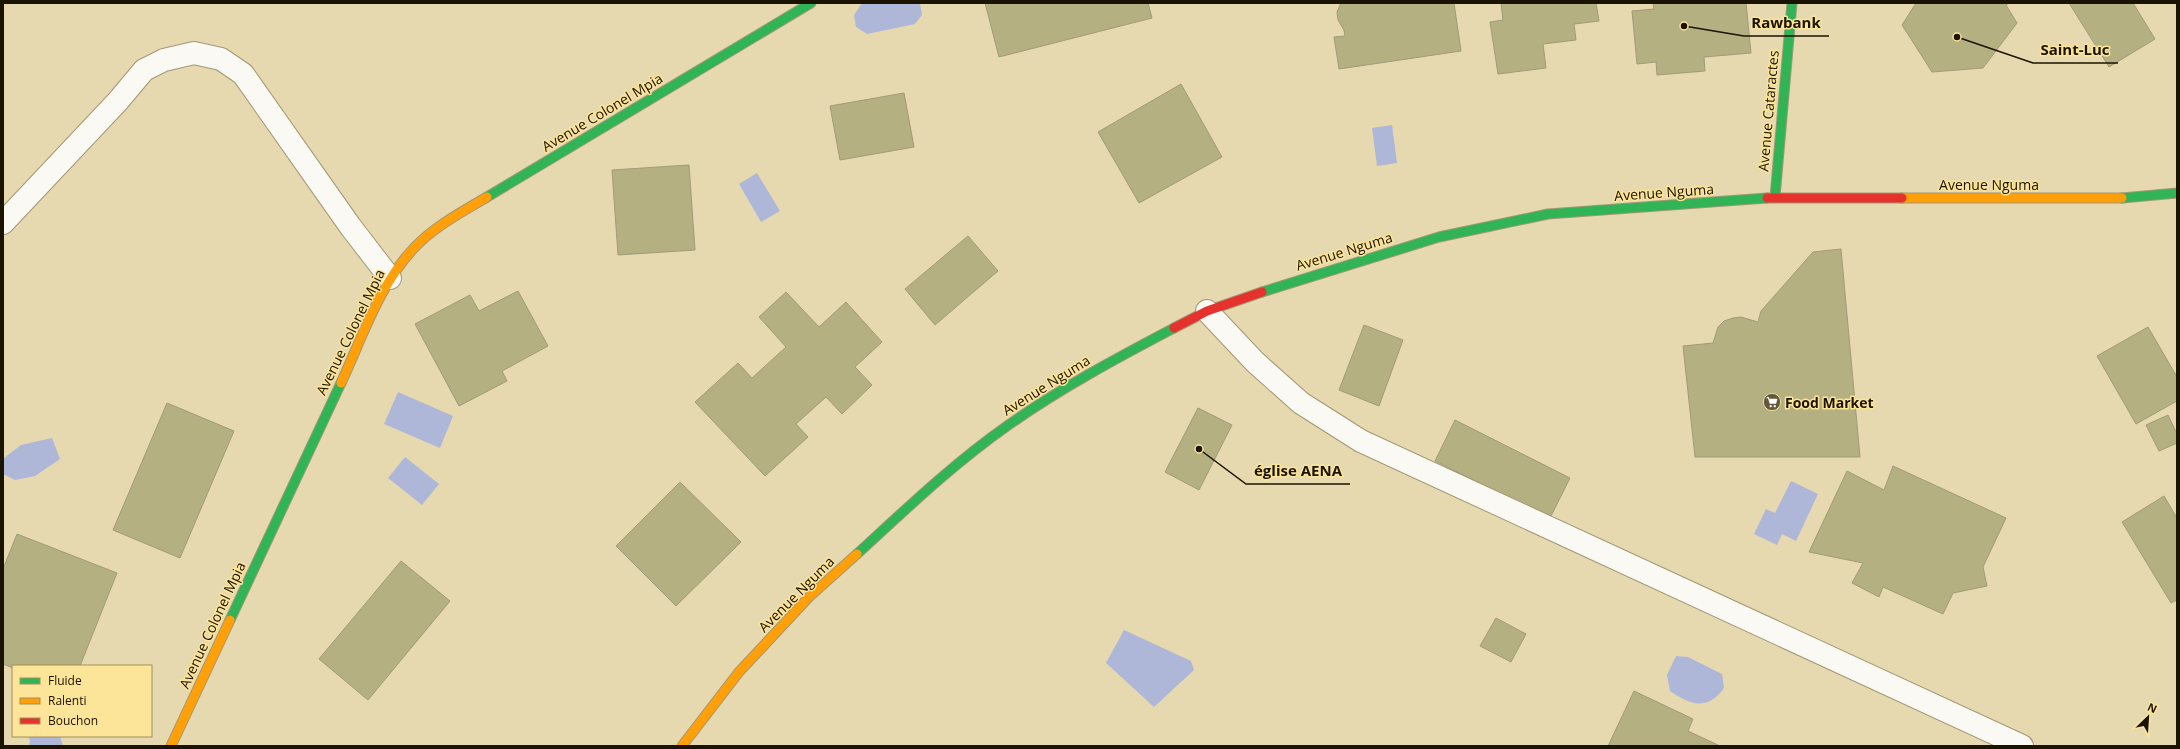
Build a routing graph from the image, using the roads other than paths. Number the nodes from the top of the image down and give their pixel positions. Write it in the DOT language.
graph roads {
  1 [pos="1792,3"];
  2 [pos="798,6"];
  3 [pos="2177,193"];
  4 [pos="1775,197"];
  5 [pos="3,223"];
  6 [pos="390,278"];
  7 [pos="1207,311"];
  8 [pos="170,746"];
  9 [pos="682,746"];
  10 [pos="2022,746"];
  1 -- 4 [label="main road, Avenue Cataractes"];
  2 -- 6 [label="main road, Avenue Colonel Mpia"];
  3 -- 4 [label="main road, Avenue Nguma"];
  4 -- 7 [label="main road, Avenue Nguma"];
  5 -- 6 [label="street"];
  6 -- 8 [label="main road, Avenue Colonel Mpia"];
  7 -- 9 [label="main road, Avenue Nguma"];
  7 -- 10 [label="street"];
}
